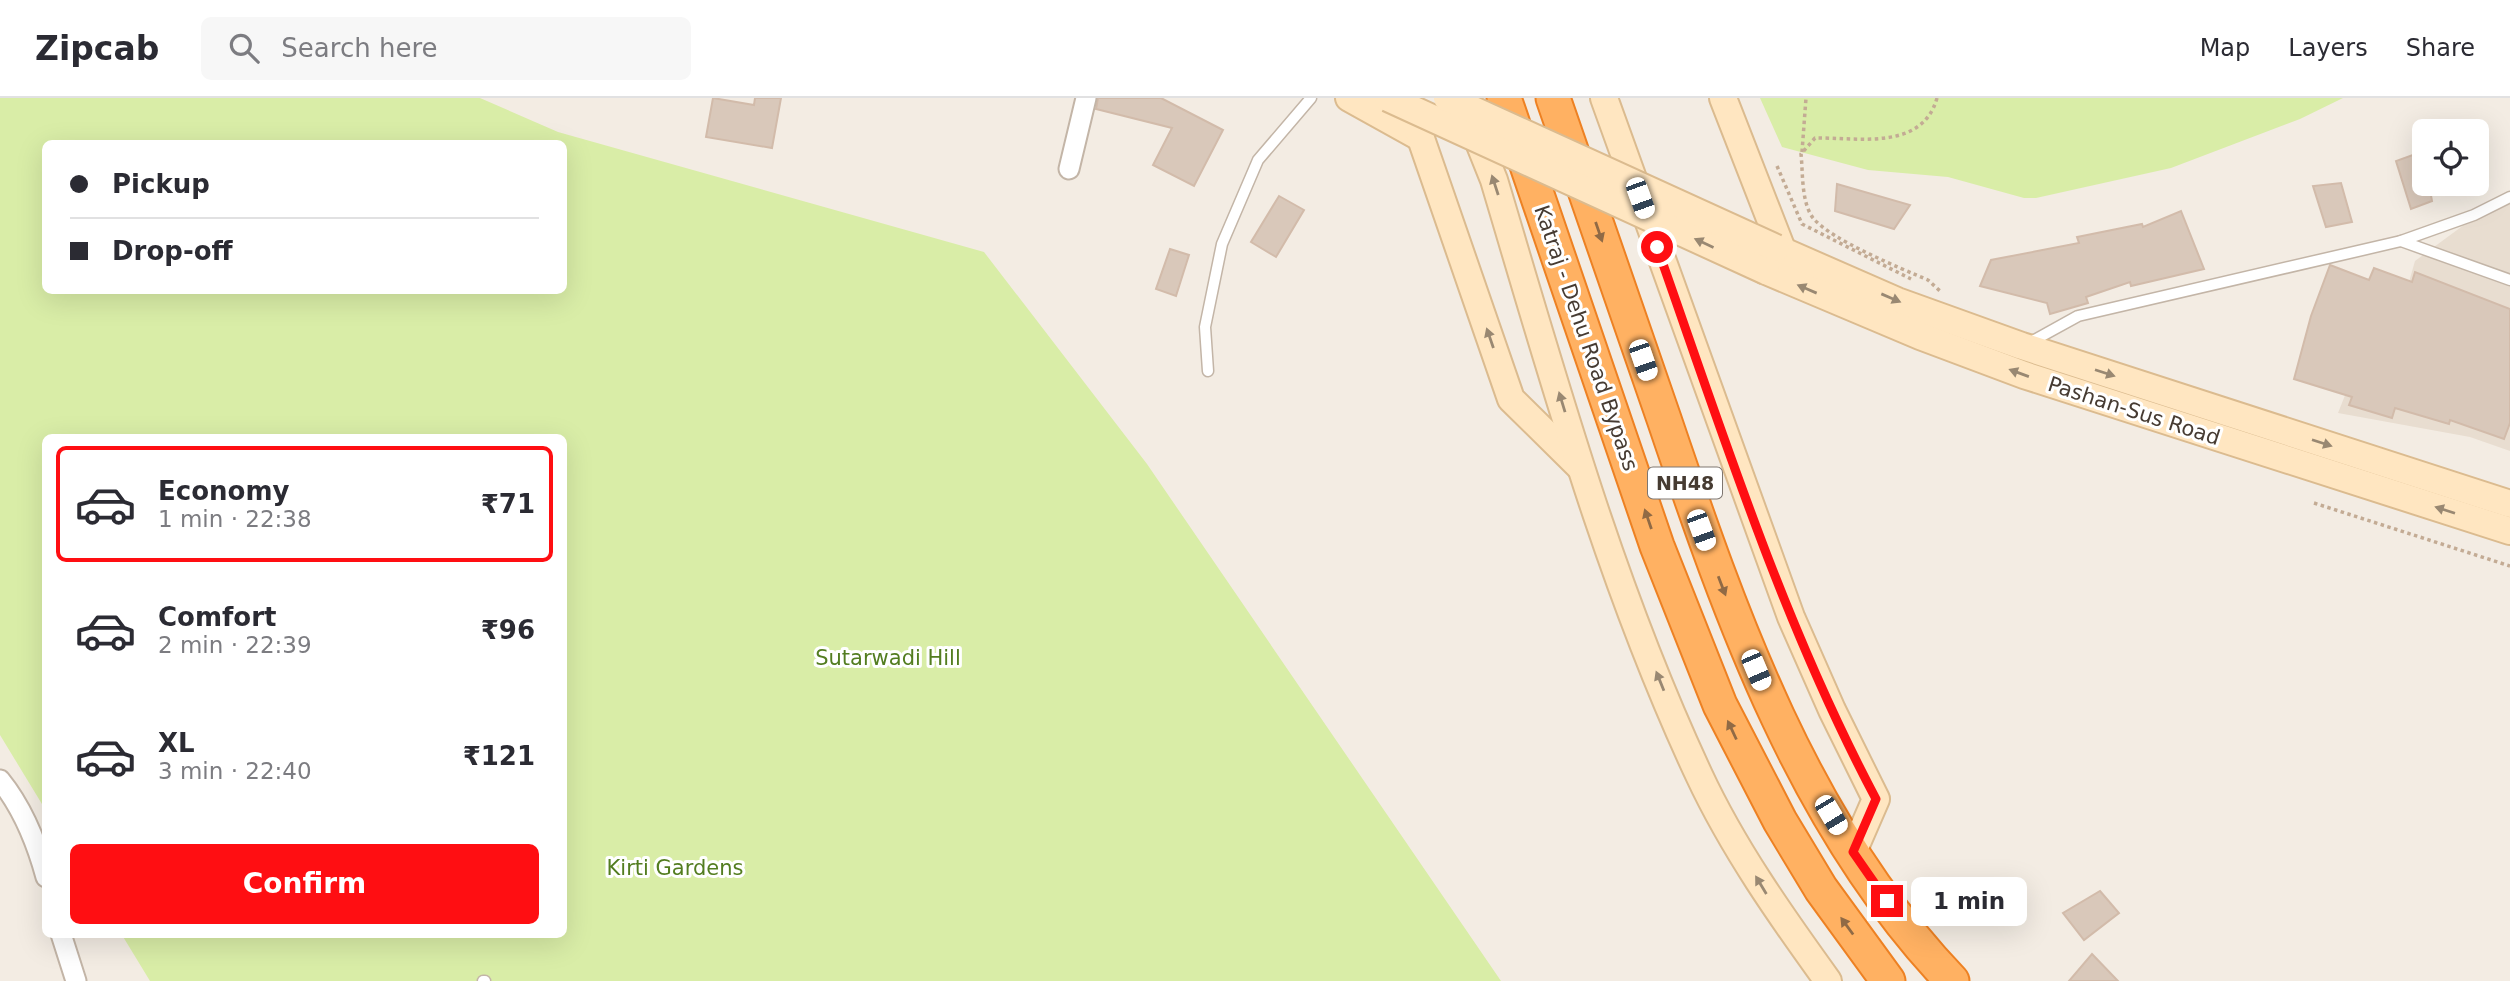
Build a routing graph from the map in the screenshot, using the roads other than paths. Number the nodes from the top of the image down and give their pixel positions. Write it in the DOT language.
graph roads {
  1 [pos="1086,98"];
  2 [pos="1311,98"];
  3 [pos="1349,98"];
  4 [pos="1388,98"];
  5 [pos="1407,98"];
  6 [pos="1447,98"];
  7 [pos="1461,98"];
  8 [pos="1504,98"];
  9 [pos="1553,98"];
  10 [pos="1604,98"];
  11 [pos="1723,98"];
  12 [pos="1421,138"];
  13 [pos="1069,169"];
  14 [pos="2510,197"];
  15 [pos="2401,241"];
  16 [pos="1775,257"];
  17 [pos="2510,280"];
  18 [pos="2022,346"];
  19 [pos="1208,371"];
  20 [pos="1584,471"];
  21 [pos="2510,504"];
  22 [pos="2510,531"];
  23 [pos="0,780"];
  24 [pos="1853,852"];
  25 [pos="42,863"];
  26 [pos="62,938"];
  27 [pos="76,981"];
  28 [pos="1828,981"];
  29 [pos="1888,981"];
  30 [pos="1952,981"];
  1 -- 13 [label="street"];
  2 -- 19 [label="lane"];
  3 -- 12 [label="street"];
  16 -- 4 [label="street, one-way, bridge"];
  5 -- 12 [label="street"];
  6 -- 16 [label="street, bridge"];
  20 -- 7 [label="street, one-way"];
  29 -- 8 [label="highway, Katraj - Dehu Road Bypass / NH48, one-way"];
  9 -- 24 [label="highway, NH48, one-way"];
  10 -- 24 [label="street"];
  11 -- 16 [label="street"];
  20 -- 12 [label="street, one-way"];
  14 -- 15 [label="lane"];
  15 -- 17 [label="lane"];
  15 -- 18 [label="lane"];
  16 -- 18 [label="street, Pashan-Sus Road, one-way"];
  22 -- 16 [label="street, Pashan-Sus Road, one-way"];
  18 -- 21 [label="street, Pashan-Sus Road, one-way"];
  28 -- 20 [label="street, one-way"];
  23 -- 25 [label="street"];
  24 -- 30 [label="highway, NH48"];
  26 -- 27 [label="street"];
}
